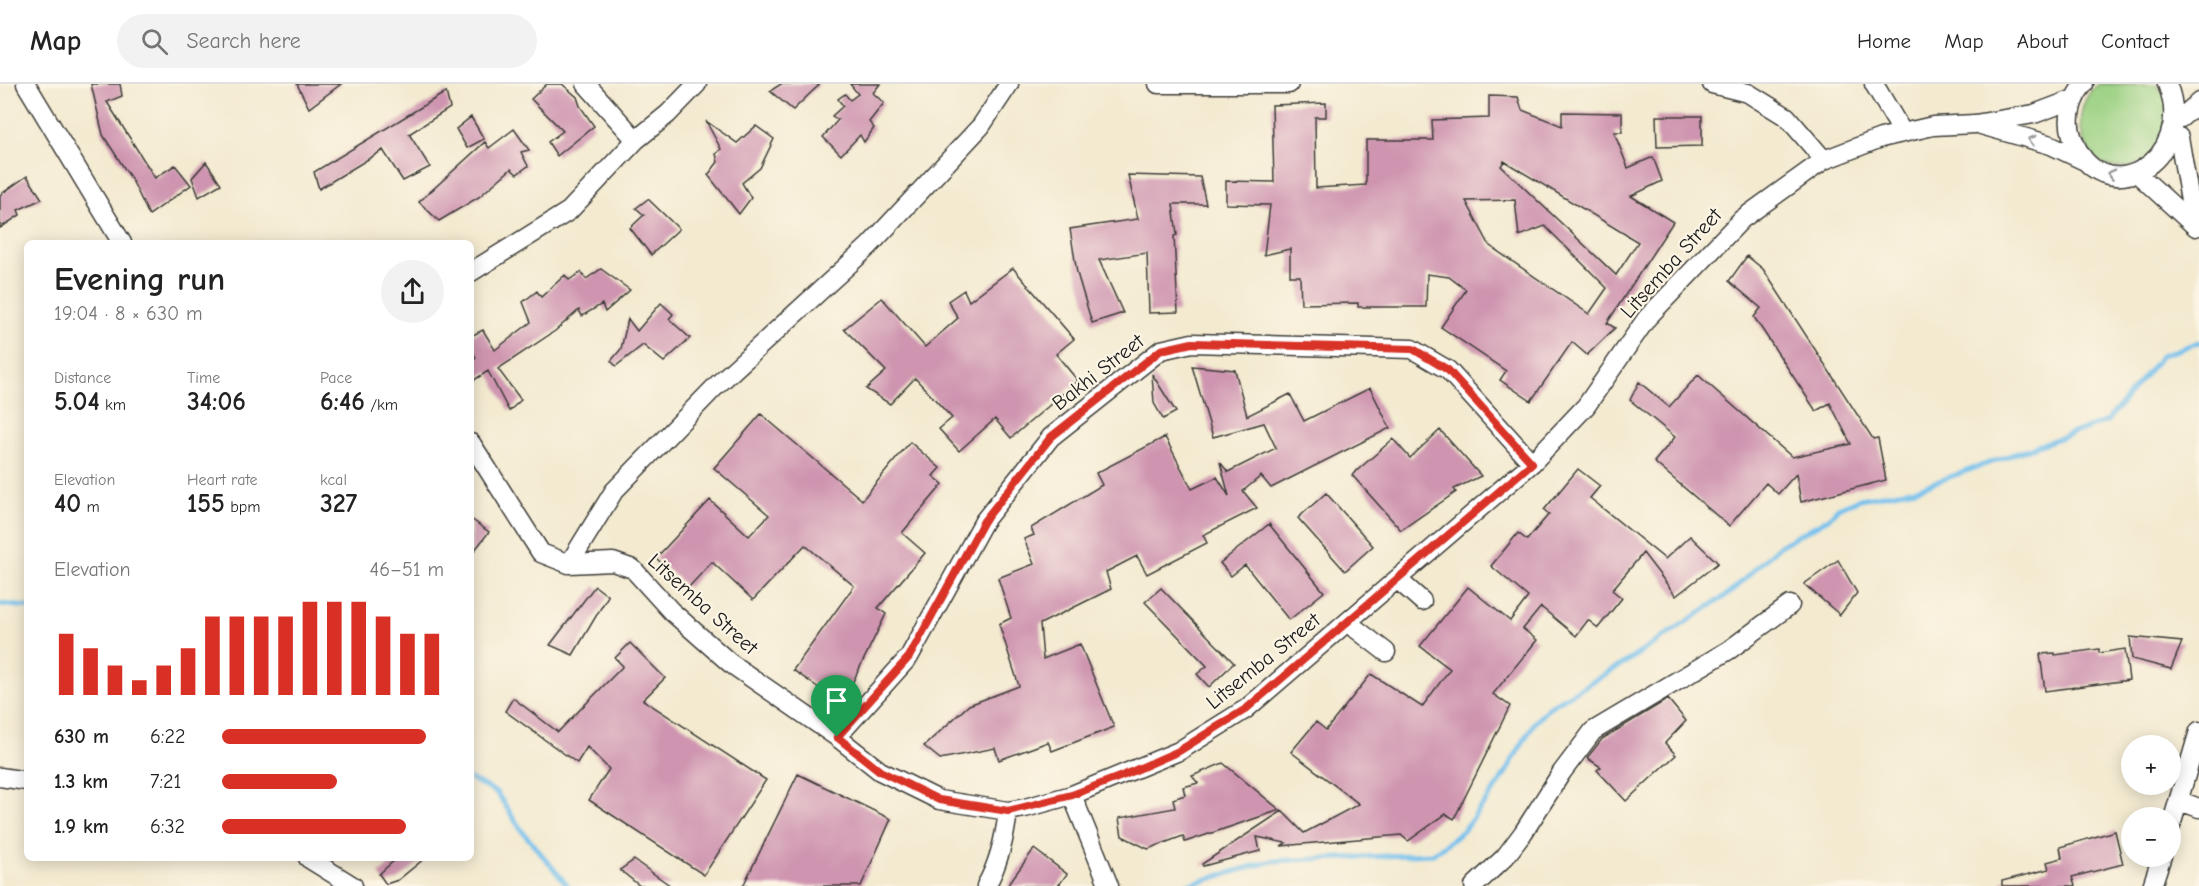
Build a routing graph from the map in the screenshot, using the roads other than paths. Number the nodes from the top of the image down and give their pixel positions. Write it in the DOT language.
graph roads {
  1 [pos="26,84"];
  2 [pos="586,84"];
  3 [pos="698,84"];
  4 [pos="1009,84"];
  5 [pos="1158,84"];
  6 [pos="1289,84"];
  7 [pos="1712,84"];
  8 [pos="1874,84"];
  9 [pos="2167,84"];
  10 [pos="2079,92"];
  11 [pos="2199,102"];
  12 [pos="2181,118"];
  13 [pos="1975,124"];
  14 [pos="1903,133"];
  15 [pos="2179,137"];
  16 [pos="636,140"];
  17 [pos="1824,160"];
  18 [pos="2087,161"];
  19 [pos="2139,175"];
  20 [pos="2196,227"];
  21 [pos="121,240"];
  22 [pos="474,270"];
  23 [pos="474,448"];
  24 [pos="1532,463"];
  25 [pos="569,564"];
  26 [pos="1397,579"];
  27 [pos="1422,601"];
  28 [pos="1790,605"];
  29 [pos="1347,622"];
  30 [pos="1386,652"];
  31 [pos="2199,731"];
  32 [pos="837,737"];
  33 [pos="0,777"];
  34 [pos="24,781"];
  35 [pos="1072,795"];
  36 [pos="2180,801"];
  37 [pos="2178,807"];
  38 [pos="2199,808"];
  39 [pos="1008,811"];
  40 [pos="313,861"];
  41 [pos="2158,867"];
  42 [pos="353,886"];
  43 [pos="986,886"];
  44 [pos="1110,886"];
  45 [pos="1474,886"];
  46 [pos="2152,886"];
  1 -- 21 [label="street"];
  2 -- 16 [label="street"];
  3 -- 16 [label="street"];
  4 -- 25 [label="street"];
  5 -- 6 [label="street"];
  7 -- 17 [label="street"];
  8 -- 14 [label="street"];
  9 -- 12 [label="street"];
  10 -- 13 [label="street, Litsemba Street"];
  10 -- 18 [label="street"];
  11 -- 12 [label="street"];
  12 -- 15 [label="street"];
  13 -- 14 [label="street, Litsemba Street"];
  18 -- 13 [label="street, Litsemba Street, one-way"];
  14 -- 17 [label="street, Litsemba Street"];
  15 -- 19 [label="street"];
  15 -- 20 [label="street"];
  16 -- 22 [label="street"];
  17 -- 24 [label="street, Litsemba Street"];
  19 -- 18 [label="street, Litsemba Street, one-way"];
  19 -- 20 [label="street"];
  23 -- 25 [label="street, Litsemba Street"];
  24 -- 26 [label="street, Litsemba Street"];
  24 -- 32 [label="street, Bakhi Street"];
  25 -- 32 [label="street, Litsemba Street"];
  26 -- 27 [label="street"];
  26 -- 29 [label="street, Litsemba Street"];
  28 -- 45 [label="street"];
  29 -- 30 [label="street"];
  29 -- 35 [label="street, Litsemba Street"];
  31 -- 36 [label="street"];
  32 -- 39 [label="street, Litsemba Street"];
  33 -- 34 [label="street"];
  35 -- 39 [label="street, Litsemba Street"];
  35 -- 44 [label="street"];
  36 -- 37 [label="street"];
  36 -- 38 [label="street"];
  39 -- 43 [label="street"];
  40 -- 42 [label="street"];
  41 -- 46 [label="street"];
}
